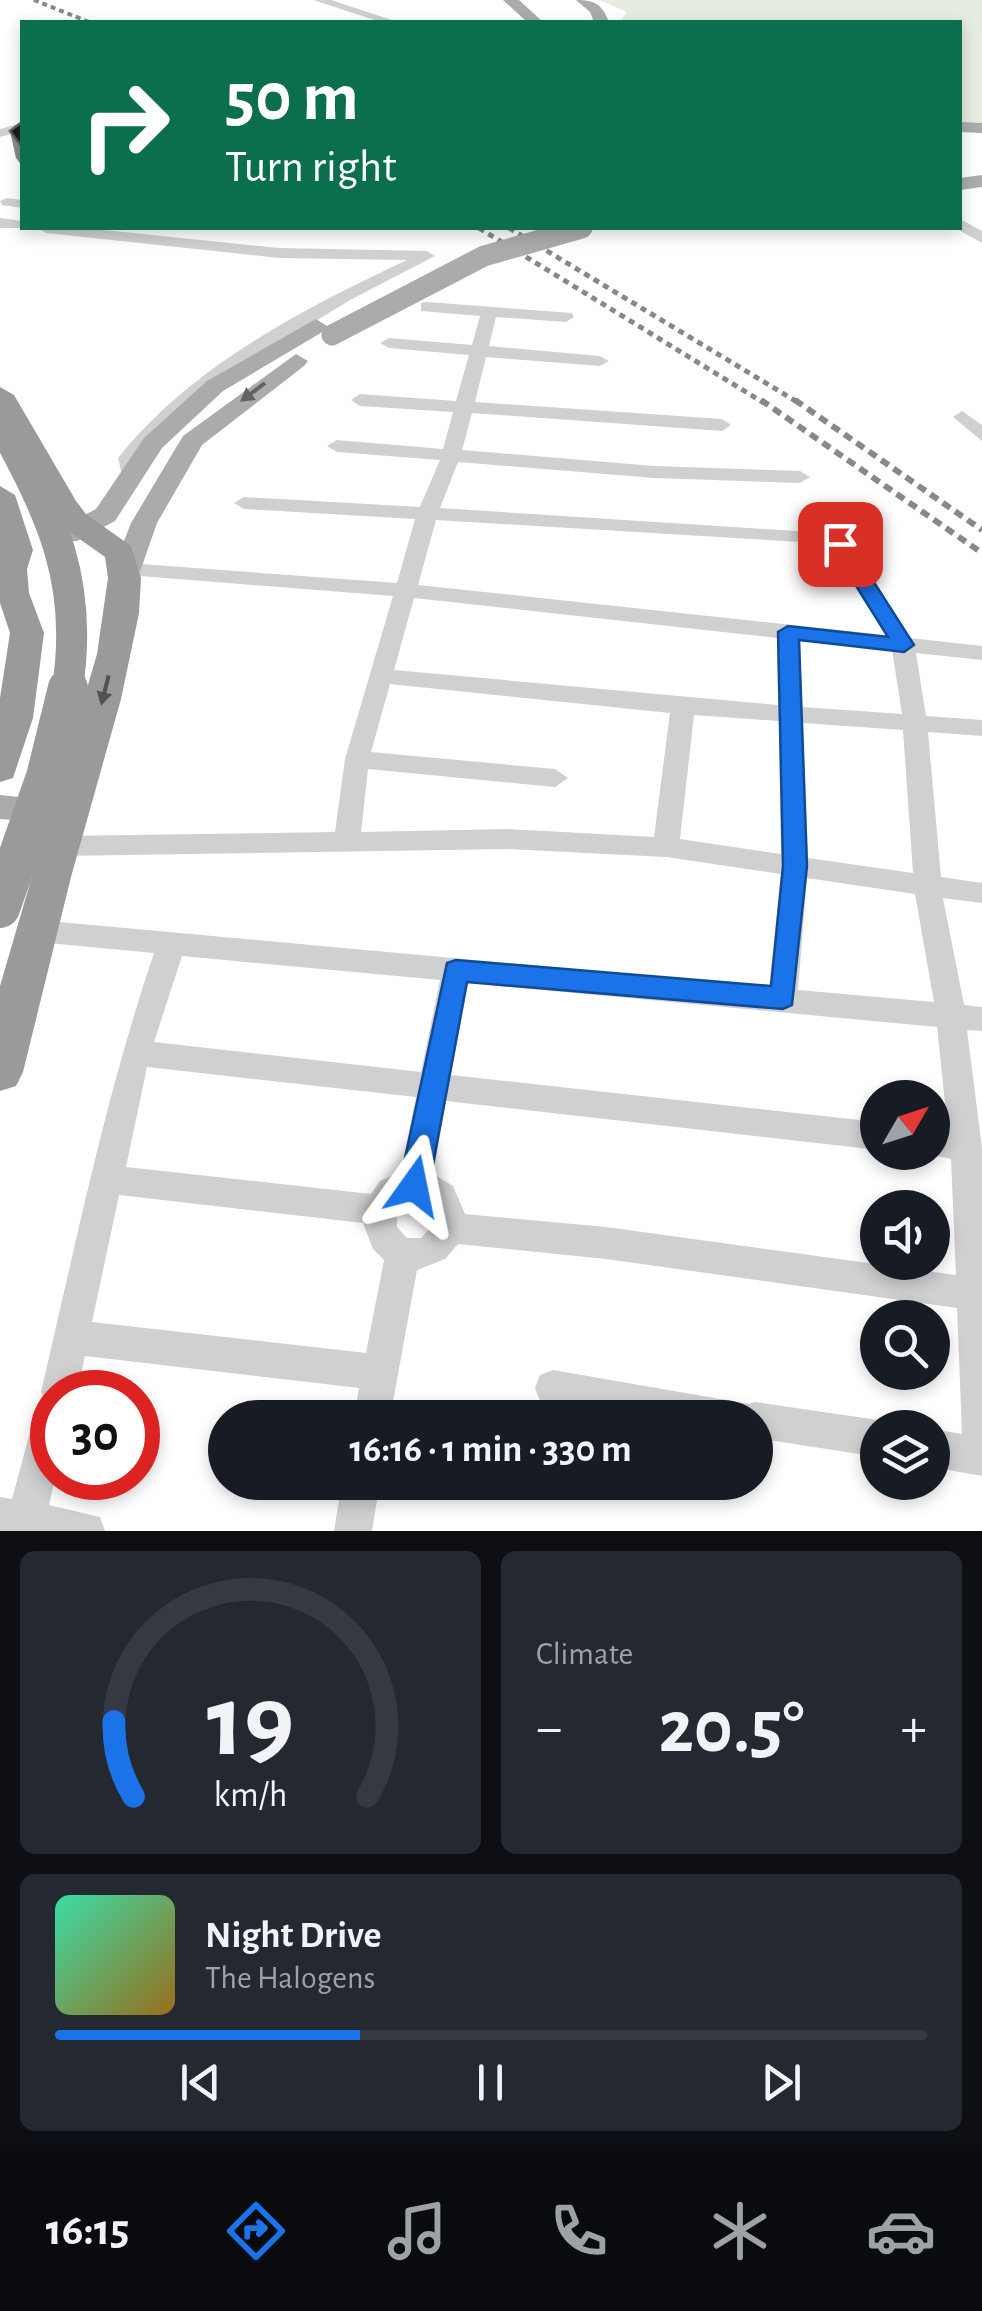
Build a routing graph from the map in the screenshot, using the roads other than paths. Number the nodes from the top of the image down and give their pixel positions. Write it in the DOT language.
graph roads {
  1 [pos="318,0"];
  2 [pos="510,0"];
  3 [pos="583,0"];
  4 [pos="385,20"];
  5 [pos="533,20"];
  6 [pos="600,20"];
  7 [pos="86,230"];
  8 [pos="516,230"];
  9 [pos="574,230"];
  10 [pos="125,232"];
  11 [pos="252,233"];
  12 [pos="238,249"];
  13 [pos="428,307"];
  14 [pos="489,313"];
  15 [pos="566,317"];
  16 [pos="324,331"];
  17 [pos="389,343"];
  18 [pos="477,352"];
  19 [pos="600,361"];
  20 [pos="0,395"];
  21 [pos="360,400"];
  22 [pos="460,409"];
  23 [pos="962,417"];
  24 [pos="0,420"];
  25 [pos="722,425"];
  26 [pos="982,434"];
  27 [pos="337,446"];
  28 [pos="0,454"];
  29 [pos="450,456"];
  30 [pos="132,475"];
  31 [pos="800,477"];
  32 [pos="0,495"];
  33 [pos="244,503"];
  34 [pos="427,515"];
  35 [pos="84,533"];
  36 [pos="17,550"];
  37 [pos="126,569"];
  38 [pos="406,590"];
  39 [pos="15,616"];
  40 [pos="118,620"];
  41 [pos="788,632"];
  42 [pos="904,645"];
  43 [pos="982,653"];
  44 [pos="382,676"];
  45 [pos="684,706"];
  46 [pos="788,712"];
  47 [pos="915,722"];
  48 [pos="982,728"];
  49 [pos="357,758"];
  50 [pos="0,768"];
  51 [pos="555,778"];
  52 [pos="0,807"];
  53 [pos="0,826"];
  54 [pos="65,829"];
  55 [pos="347,842"];
  56 [pos="666,846"];
  57 [pos="795,866"];
  58 [pos="928,888"];
  59 [pos="982,894"];
  60 [pos="0,908"];
  61 [pos="37,931"];
  62 [pos="172,943"];
  63 [pos="456,970"];
  64 [pos="783,998"];
  65 [pos="951,1016"];
  66 [pos="982,1019"];
  67 [pos="134,1053"];
  68 [pos="0,1072"];
  69 [pos="437,1084"];
  70 [pos="860,1134"];
  71 [pos="950,1145"];
  72 [pos="966,1147"];
  73 [pos="104,1180"];
  74 [pos="414,1186"];
  75 [pos="378,1210"];
  76 [pos="450,1228"];
  77 [pos="403,1252"];
  78 [pos="980,1294"];
  79 [pos="73,1336"];
  80 [pos="64,1370"];
  81 [pos="380,1373"];
  82 [pos="553,1388"];
  83 [pos="375,1400"];
  84 [pos="627,1400"];
  85 [pos="773,1423"];
  86 [pos="860,1436"];
  87 [pos="950,1451"];
  88 [pos="982,1456"];
  89 [pos="30,1473"];
  90 [pos="359,1500"];
  91 [pos="13,1517"];
  92 [pos="86,1531"];
  93 [pos="353,1531"];
  1 -- 4 [label="street"];
  2 -- 5 [label="main road"];
  3 -- 6 [label="main road"];
  7 -- 10 [label="street"];
  8 -- 16 [label="main road"];
  9 -- 16 [label="main road, bridge"];
  10 -- 12 [label="street"];
  11 -- 12 [label="street"];
  12 -- 30 [label="street"];
  13 -- 14 [label="street"];
  14 -- 15 [label="street"];
  14 -- 18 [label="street"];
  16 -- 30 [label="main road"];
  16 -- 37 [label="main road, one-way"];
  17 -- 18 [label="street"];
  18 -- 19 [label="street"];
  18 -- 22 [label="street"];
  20 -- 35 [label="highway"];
  21 -- 22 [label="street"];
  22 -- 25 [label="street"];
  22 -- 29 [label="street"];
  23 -- 26 [label="street"];
  24 -- 60 [label="highway, bridge"];
  27 -- 29 [label="street"];
  28 -- 53 [label="highway"];
  29 -- 31 [label="street"];
  29 -- 34 [label="street"];
  30 -- 35 [label="main road"];
  32 -- 36 [label="highway"];
  33 -- 34 [label="street"];
  34 -- 38 [label="street"];
  34 -- 42 [label="street"];
  35 -- 36 [label="highway"];
  35 -- 37 [label="highway"];
  36 -- 39 [label="highway"];
  37 -- 38 [label="street"];
  37 -- 40 [label="highway"];
  38 -- 41 [label="street"];
  38 -- 44 [label="street"];
  39 -- 40 [label="highway"];
  39 -- 50 [label="highway"];
  40 -- 54 [label="highway, one-way"];
  41 -- 42 [label="street"];
  41 -- 46 [label="street"];
  42 -- 43 [label="street"];
  42 -- 47 [label="street"];
  44 -- 45 [label="street"];
  44 -- 49 [label="street"];
  45 -- 46 [label="street"];
  45 -- 56 [label="street"];
  46 -- 47 [label="street"];
  46 -- 57 [label="street"];
  47 -- 48 [label="street"];
  47 -- 58 [label="street"];
  49 -- 51 [label="street"];
  49 -- 55 [label="street"];
  52 -- 54 [label="main road"];
  54 -- 55 [label="street"];
  54 -- 61 [label="highway"];
  55 -- 56 [label="street"];
  56 -- 57 [label="street"];
  57 -- 58 [label="street"];
  57 -- 64 [label="street"];
  58 -- 59 [label="street"];
  58 -- 65 [label="street"];
  61 -- 62 [label="street"];
  61 -- 68 [label="highway"];
  62 -- 63 [label="street"];
  62 -- 67 [label="street"];
  63 -- 64 [label="street"];
  63 -- 69 [label="street"];
  64 -- 65 [label="street"];
  65 -- 66 [label="street"];
  65 -- 72 [label="street"];
  67 -- 69 [label="street"];
  67 -- 73 [label="street"];
  69 -- 70 [label="street"];
  69 -- 74 [label="street"];
  71 -- 72 [label="street"];
  72 -- 78 [label="street"];
  73 -- 75 [label="street"];
  73 -- 79 [label="street"];
  74 -- 75 [label="street"];
  74 -- 76 [label="street"];
  75 -- 77 [label="street"];
  76 -- 77 [label="street"];
  76 -- 78 [label="street"];
  77 -- 81 [label="street"];
  78 -- 88 [label="street"];
  79 -- 80 [label="street"];
  79 -- 81 [label="street"];
  81 -- 83 [label="street"];
  82 -- 84 [label="street"];
  85 -- 86 [label="street"];
  87 -- 88 [label="street"];
  89 -- 91 [label="street"];
  90 -- 93 [label="street"];
  91 -- 92 [label="street"];
}
